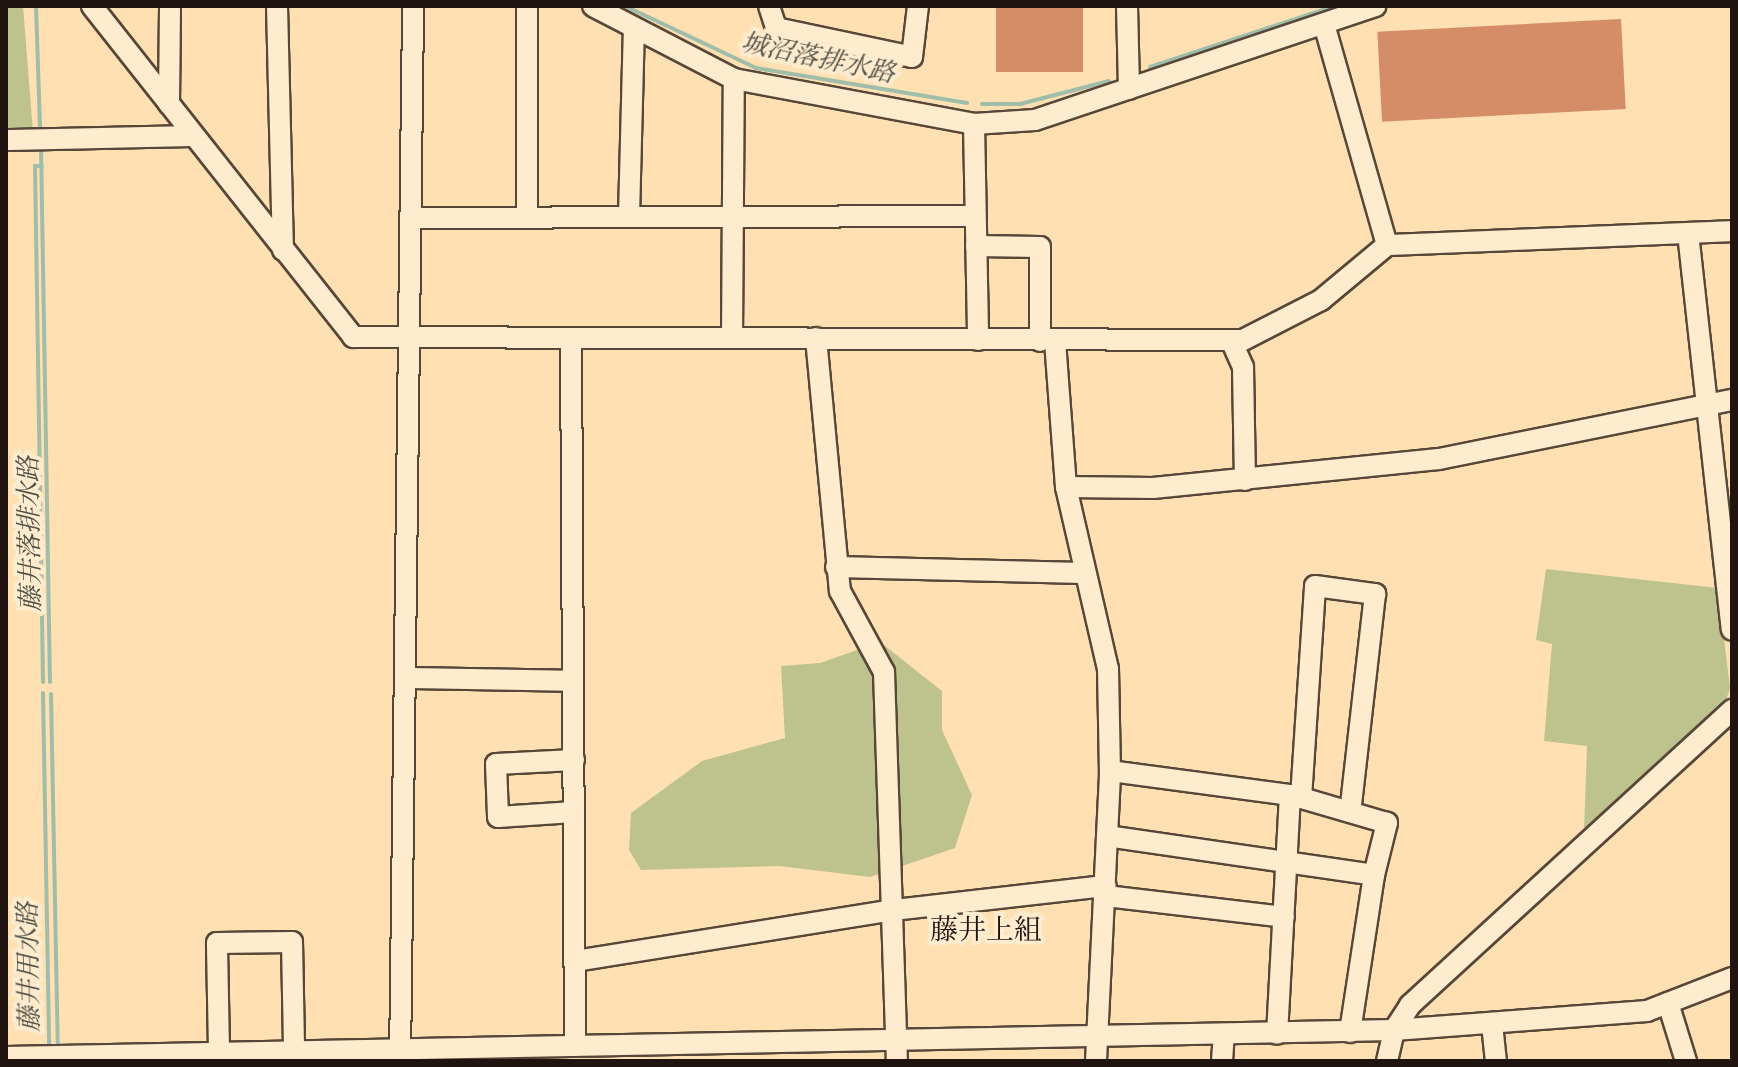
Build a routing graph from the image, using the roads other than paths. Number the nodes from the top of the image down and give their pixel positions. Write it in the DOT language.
graph roads {
  1 [pos="92,6"];
  2 [pos="170,6"];
  3 [pos="277,6"];
  4 [pos="413,6"];
  5 [pos="527,6"];
  6 [pos="593,6"];
  7 [pos="769,6"];
  8 [pos="918,6"];
  9 [pos="1127,6"];
  10 [pos="1375,6"];
  11 [pos="1324,24"];
  12 [pos="634,28"];
  13 [pos="734,79"];
  14 [pos="1129,89"];
  15 [pos="169,104"];
  16 [pos="974,124"];
  17 [pos="194,136"];
  18 [pos="6,140"];
  19 [pos="629,216"];
  20 [pos="975,216"];
  21 [pos="527,217"];
  22 [pos="732,217"];
  23 [pos="410,218"];
  24 [pos="1732,231"];
  25 [pos="1688,233"];
  26 [pos="1387,245"];
  27 [pos="976,246"];
  28 [pos="283,250"];
  29 [pos="571,338"];
  30 [pos="732,338"];
  31 [pos="816,338"];
  32 [pos="410,339"];
  33 [pos="978,340"];
  34 [pos="1231,340"];
  35 [pos="1048,341"];
  36 [pos="1732,400"];
  37 [pos="1707,407"];
  38 [pos="1245,480"];
  39 [pos="1066,487"];
  40 [pos="836,567"];
  41 [pos="1083,573"];
  42 [pos="1732,630"];
  43 [pos="406,678"];
  44 [pos="573,681"];
  45 [pos="1732,710"];
  46 [pos="574,760"];
  47 [pos="1110,771"];
  48 [pos="1296,796"];
  49 [pos="574,812"];
  50 [pos="1350,812"];
  51 [pos="1107,836"];
  52 [pos="1287,861"];
  53 [pos="1374,875"];
  54 [pos="1106,891"];
  55 [pos="894,910"];
  56 [pos="1284,917"];
  57 [pos="575,961"];
  58 [pos="1731,983"];
  59 [pos="1668,1003"];
  60 [pos="1492,1024"];
  61 [pos="1394,1030"];
  62 [pos="1350,1032"];
  63 [pos="1277,1034"];
  64 [pos="1224,1035"];
  65 [pos="1098,1038"];
  66 [pos="895,1039"];
  67 [pos="575,1046"];
  68 [pos="219,1050"];
  69 [pos="294,1050"];
  70 [pos="400,1055"];
  71 [pos="480,1055"];
  72 [pos="6,1057"];
  73 [pos="897,1061"];
  74 [pos="1096,1061"];
  75 [pos="1222,1061"];
  76 [pos="1387,1061"];
  77 [pos="1496,1061"];
  78 [pos="1686,1061"];
  1 -- 15 [label="street"];
  2 -- 15 [label="street"];
  3 -- 28 [label="street"];
  4 -- 23 [label="street"];
  5 -- 21 [label="street"];
  6 -- 12 [label="street"];
  7 -- 8 [label="street"];
  9 -- 14 [label="street"];
  10 -- 11 [label="street"];
  11 -- 14 [label="street"];
  11 -- 26 [label="street"];
  12 -- 13 [label="street"];
  12 -- 19 [label="street"];
  13 -- 16 [label="street"];
  13 -- 22 [label="street"];
  14 -- 16 [label="street"];
  15 -- 17 [label="street"];
  16 -- 20 [label="street"];
  17 -- 18 [label="street"];
  17 -- 28 [label="street"];
  19 -- 21 [label="street"];
  19 -- 22 [label="street"];
  20 -- 22 [label="street"];
  20 -- 27 [label="street"];
  21 -- 23 [label="street"];
  22 -- 30 [label="street"];
  23 -- 32 [label="street"];
  24 -- 25 [label="street"];
  25 -- 26 [label="street"];
  25 -- 37 [label="street"];
  26 -- 34 [label="street"];
  27 -- 33 [label="street"];
  27 -- 35 [label="street"];
  28 -- 32 [label="street"];
  29 -- 30 [label="street"];
  29 -- 32 [label="street"];
  29 -- 44 [label="street"];
  30 -- 31 [label="street"];
  31 -- 33 [label="street"];
  31 -- 40 [label="street"];
  32 -- 43 [label="street"];
  33 -- 35 [label="street"];
  34 -- 35 [label="street"];
  34 -- 38 [label="street"];
  35 -- 39 [label="street"];
  36 -- 37 [label="street"];
  37 -- 38 [label="street"];
  37 -- 42 [label="street"];
  38 -- 39 [label="street"];
  39 -- 41 [label="street"];
  40 -- 41 [label="street"];
  40 -- 55 [label="street"];
  41 -- 47 [label="street"];
  43 -- 44 [label="street"];
  43 -- 70 [label="street"];
  44 -- 46 [label="street"];
  45 -- 61 [label="street"];
  46 -- 49 [label="street"];
  46 -- 49 [label="street"];
  47 -- 48 [label="street"];
  47 -- 51 [label="street"];
  48 -- 50 [label="street"];
  48 -- 50 [label="street"];
  48 -- 52 [label="street"];
  49 -- 57 [label="street"];
  50 -- 53 [label="street"];
  51 -- 52 [label="street"];
  51 -- 54 [label="street"];
  52 -- 53 [label="street"];
  52 -- 56 [label="street"];
  53 -- 62 [label="street"];
  54 -- 55 [label="street"];
  54 -- 56 [label="street"];
  54 -- 65 [label="street"];
  55 -- 57 [label="street"];
  55 -- 66 [label="street"];
  56 -- 63 [label="street"];
  57 -- 67 [label="street"];
  58 -- 59 [label="street"];
  59 -- 60 [label="street"];
  59 -- 78 [label="street"];
  60 -- 61 [label="street"];
  60 -- 77 [label="street"];
  61 -- 62 [label="street"];
  61 -- 76 [label="street"];
  62 -- 63 [label="street"];
  63 -- 64 [label="street"];
  64 -- 65 [label="street"];
  64 -- 75 [label="street"];
  65 -- 66 [label="street"];
  65 -- 74 [label="street"];
  66 -- 67 [label="street"];
  66 -- 73 [label="street"];
  67 -- 71 [label="street"];
  68 -- 69 [label="street"];
  68 -- 69 [label="street"];
  68 -- 72 [label="street"];
  69 -- 70 [label="street"];
  70 -- 71 [label="street"];
}
